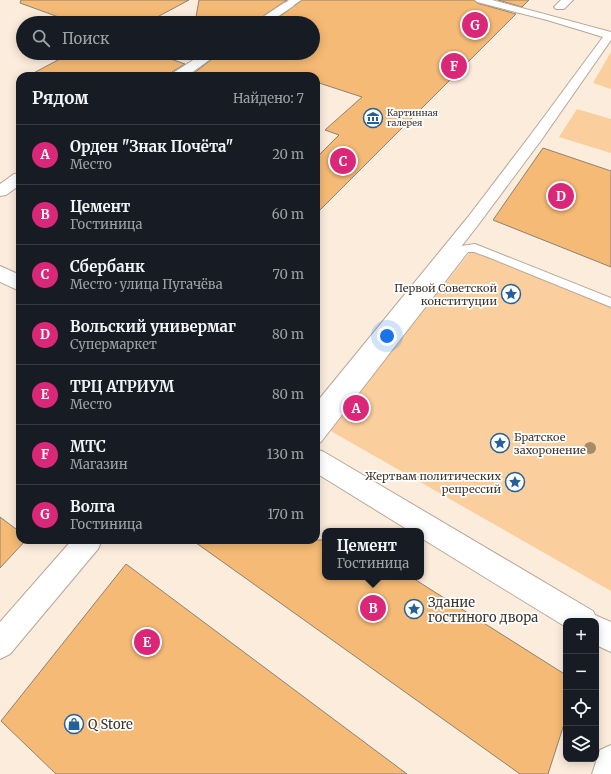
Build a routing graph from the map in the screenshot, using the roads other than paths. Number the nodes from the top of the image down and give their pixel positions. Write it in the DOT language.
graph roads {
  1 [pos="480,0"];
  2 [pos="292,3"];
  3 [pos="563,4"];
  4 [pos="271,16"];
  5 [pos="551,18"];
  6 [pos="610,36"];
  7 [pos="202,60"];
  8 [pos="184,72"];
  9 [pos="16,180"];
  10 [pos="0,190"];
  11 [pos="0,273"];
  12 [pos="16,282"];
  13 [pos="611,303"];
  14 [pos="320,413"];
  15 [pos="320,433"];
  16 [pos="320,462"];
  17 [pos="86,544"];
  18 [pos="578,618"];
  19 [pos="599,631"];
  20 [pos="611,638"];
  21 [pos="0,644"];
  22 [pos="611,761"];
  23 [pos="608,774"];
  1 -- 5 [label="street"];
  2 -- 4 [label="street"];
  3 -- 5 [label="street"];
  5 -- 6 [label="street"];
  6 -- 14 [label="street"];
  7 -- 8 [label="street"];
  9 -- 10 [label="street"];
  11 -- 12 [label="street"];
  13 -- 15 [label="lane"];
  16 -- 18 [label="street"];
  17 -- 21 [label="street"];
  19 -- 20 [label="street"];
  22 -- 23 [label="street"];
}
